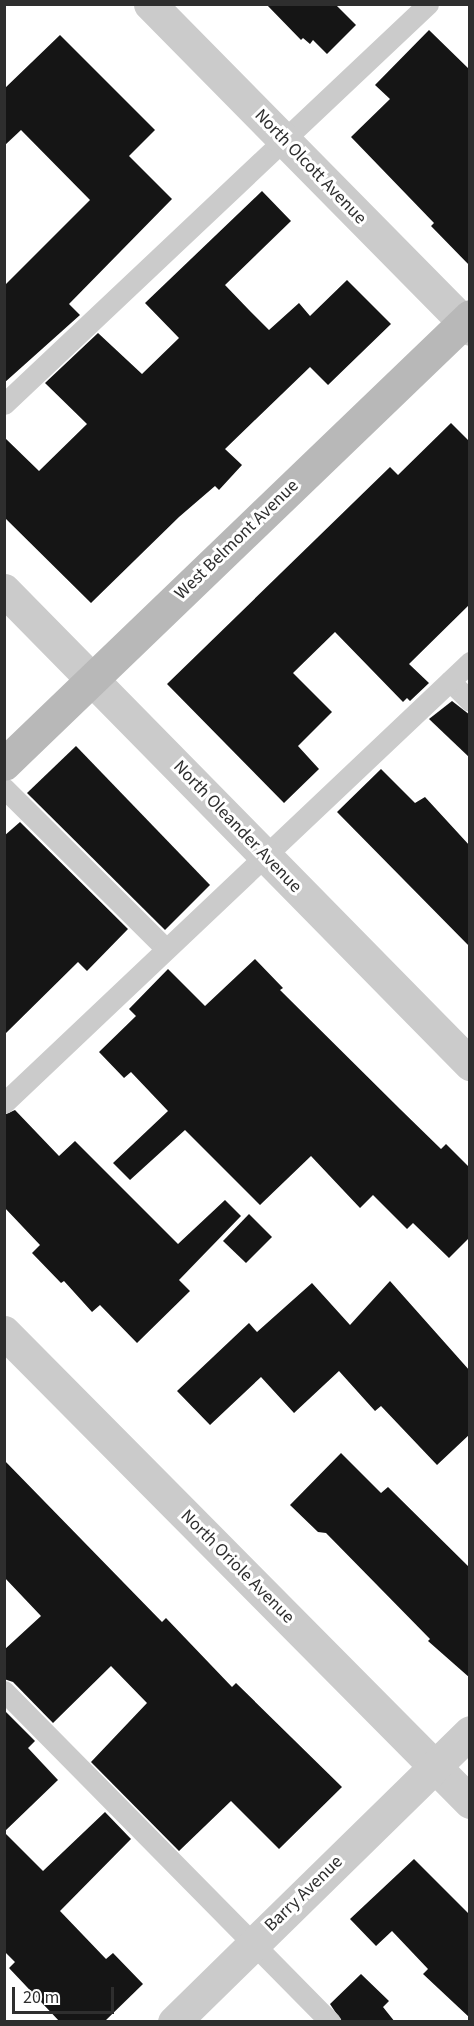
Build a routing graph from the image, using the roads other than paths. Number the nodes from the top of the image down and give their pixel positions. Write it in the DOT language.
graph roads {
  1 [pos="150,4"];
  2 [pos="428,4"];
  3 [pos="284,141"];
  4 [pos="467,323"];
  5 [pos="4,404"];
  6 [pos="4,591"];
  7 [pos="470,662"];
  8 [pos="92,679"];
  9 [pos="450,681"];
  10 [pos="470,701"];
  11 [pos="4,764"];
  12 [pos="4,788"];
  13 [pos="265,856"];
  14 [pos="166,950"];
  15 [pos="470,1064"];
  16 [pos="4,1103"];
  17 [pos="4,1332"];
  18 [pos="4,1691"];
  19 [pos="470,1732"];
  20 [pos="435,1767"];
  21 [pos="470,1802"];
  22 [pos="254,1943"];
  23 [pos="174,2022"];
  24 [pos="330,2022"];
  1 -- 3 [label="street, North Olcott Avenue"];
  2 -- 3 [label="lane"];
  3 -- 4 [label="street, North Olcott Avenue"];
  3 -- 5 [label="lane"];
  4 -- 8 [label="main road, West Belmont Avenue"];
  6 -- 8 [label="street, North Oleander Avenue"];
  7 -- 9 [label="lane"];
  8 -- 11 [label="main road, West Belmont Avenue"];
  8 -- 13 [label="street, North Oleander Avenue"];
  9 -- 10 [label="lane"];
  9 -- 13 [label="lane"];
  12 -- 14 [label="lane"];
  13 -- 14 [label="lane"];
  13 -- 15 [label="street, North Oleander Avenue"];
  14 -- 16 [label="lane"];
  17 -- 20 [label="street, North Oriole Avenue"];
  18 -- 22 [label="lane"];
  19 -- 20 [label="street, Barry Avenue"];
  20 -- 21 [label="street, North Oriole Avenue"];
  20 -- 22 [label="street, Barry Avenue"];
  22 -- 23 [label="street, Barry Avenue"];
  22 -- 24 [label="lane"];
}
